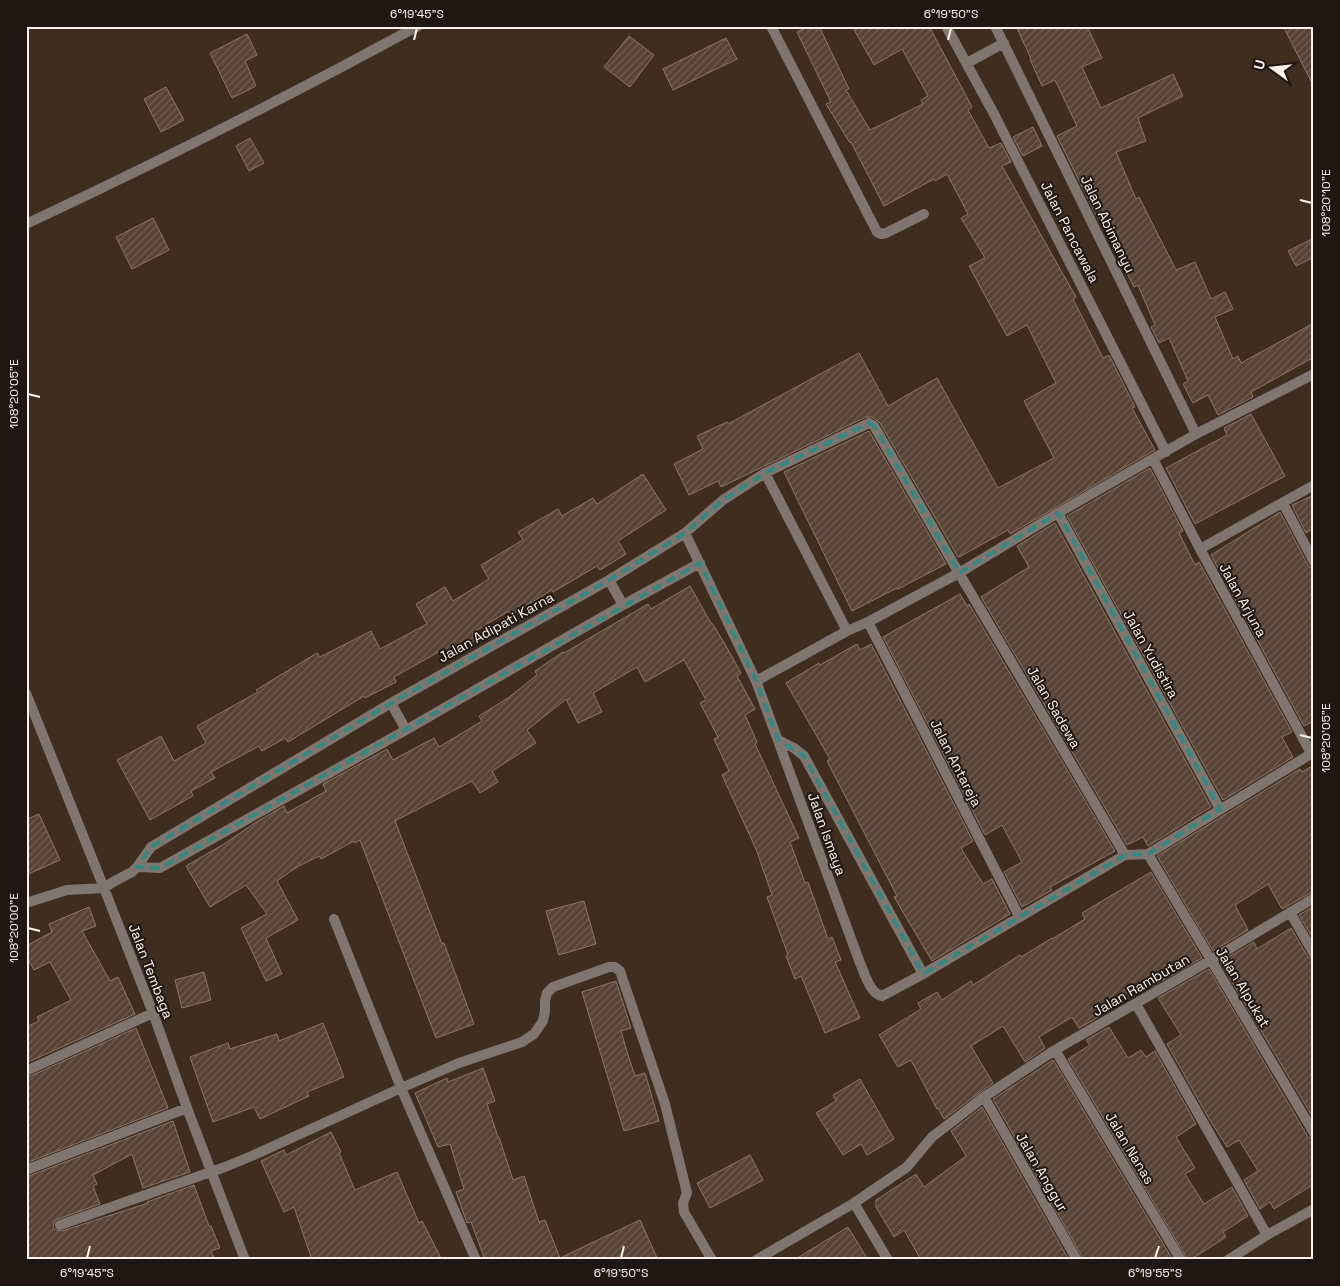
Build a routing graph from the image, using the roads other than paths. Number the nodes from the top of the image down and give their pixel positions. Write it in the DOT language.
graph roads {
  1 [pos="418,26"];
  2 [pos="772,26"];
  3 [pos="946,26"];
  4 [pos="995,26"];
  5 [pos="1004,44"];
  6 [pos="967,63"];
  7 [pos="924,214"];
  8 [pos="26,224"];
  9 [pos="1314,374"];
  10 [pos="874,426"];
  11 [pos="1196,434"];
  12 [pos="1166,452"];
  13 [pos="1153,459"];
  14 [pos="765,473"];
  15 [pos="1314,485"];
  16 [pos="1283,503"];
  17 [pos="1058,514"];
  18 [pos="685,533"];
  19 [pos="1200,549"];
  20 [pos="1314,562"];
  21 [pos="700,563"];
  22 [pos="959,573"];
  23 [pos="609,580"];
  24 [pos="623,605"];
  25 [pos="868,622"];
  26 [pos="847,631"];
  27 [pos="756,681"];
  28 [pos="26,693"];
  29 [pos="391,703"];
  30 [pos="406,730"];
  31 [pos="778,740"];
  32 [pos="1312,753"];
  33 [pos="1220,809"];
  34 [pos="1148,854"];
  35 [pos="1125,855"];
  36 [pos="134,869"];
  37 [pos="104,888"];
  38 [pos="1314,898"];
  39 [pos="26,903"];
  40 [pos="1290,912"];
  41 [pos="1019,916"];
  42 [pos="334,919"];
  43 [pos="1314,954"];
  44 [pos="1211,960"];
  45 [pos="923,974"];
  46 [pos="1136,1004"];
  47 [pos="152,1013"];
  48 [pos="1055,1050"];
  49 [pos="26,1071"];
  50 [pos="401,1088"];
  51 [pos="984,1097"];
  52 [pos="187,1108"];
  53 [pos="1314,1133"];
  54 [pos="26,1170"];
  55 [pos="212,1172"];
  56 [pos="854,1202"];
  57 [pos="1314,1209"];
  58 [pos="60,1225"];
  59 [pos="1267,1235"];
  60 [pos="245,1260"];
  61 [pos="476,1260"];
  62 [pos="712,1260"];
  63 [pos="756,1260"];
  64 [pos="888,1260"];
  65 [pos="1077,1260"];
  66 [pos="1181,1260"];
  67 [pos="1228,1260"];
  1 -- 8 [label="street"];
  2 -- 7 [label="street"];
  3 -- 6 [label="street, Jalan Pancawala"];
  4 -- 5 [label="street, Jalan Abimanyu"];
  5 -- 6 [label="street"];
  5 -- 11 [label="street, Jalan Abimanyu"];
  6 -- 12 [label="street, Jalan Pancawala"];
  9 -- 11 [label="street"];
  10 -- 14 [label="street, Jalan Adipati Karna"];
  10 -- 22 [label="street, Jalan Sadewa"];
  11 -- 12 [label="street"];
  12 -- 13 [label="street"];
  13 -- 17 [label="street"];
  13 -- 19 [label="street, Jalan Arjuna"];
  14 -- 18 [label="street, Jalan Adipati Karna"];
  14 -- 26 [label="street"];
  15 -- 16 [label="street"];
  16 -- 19 [label="street"];
  16 -- 20 [label="street"];
  17 -- 22 [label="street"];
  17 -- 33 [label="street, Jalan Yudistira"];
  18 -- 21 [label="street, Jalan Ismaya"];
  18 -- 23 [label="street, Jalan Adipati Karna"];
  19 -- 32 [label="street, Jalan Arjuna"];
  21 -- 24 [label="street, Jalan Adipati Karna"];
  21 -- 27 [label="street, Jalan Ismaya"];
  22 -- 25 [label="street"];
  22 -- 35 [label="street, Jalan Sadewa"];
  23 -- 24 [label="street"];
  23 -- 29 [label="street, Jalan Adipati Karna"];
  24 -- 30 [label="street, Jalan Adipati Karna"];
  25 -- 26 [label="street"];
  25 -- 41 [label="street, Jalan Antareja"];
  26 -- 27 [label="street"];
  27 -- 31 [label="street, Jalan Ismaya"];
  28 -- 37 [label="street, Jalan Tembaga"];
  29 -- 30 [label="street"];
  29 -- 36 [label="street, Jalan Adipati Karna"];
  30 -- 36 [label="street, Jalan Adipati Karna"];
  31 -- 45 [label="street"];
  31 -- 45 [label="street, Jalan Ismaya"];
  32 -- 33 [label="street"];
  33 -- 34 [label="street"];
  34 -- 35 [label="street"];
  34 -- 44 [label="street, Jalan Alpukat"];
  35 -- 41 [label="street"];
  36 -- 37 [label="street, Jalan Adipati Karna"];
  37 -- 39 [label="street"];
  37 -- 47 [label="street, Jalan Tembaga"];
  38 -- 40 [label="street, Jalan Rambutan"];
  40 -- 43 [label="street"];
  40 -- 44 [label="street, Jalan Rambutan"];
  41 -- 45 [label="street"];
  42 -- 50 [label="street"];
  44 -- 46 [label="street, Jalan Rambutan"];
  44 -- 53 [label="street, Jalan Alpukat"];
  46 -- 48 [label="street, Jalan Rambutan"];
  46 -- 59 [label="street"];
  47 -- 49 [label="street"];
  47 -- 52 [label="street, Jalan Tembaga"];
  48 -- 51 [label="street, Jalan Rambutan"];
  48 -- 66 [label="street, Jalan Nanas"];
  50 -- 55 [label="street"];
  50 -- 61 [label="street"];
  50 -- 62 [label="street"];
  51 -- 56 [label="street, Jalan Rambutan"];
  51 -- 65 [label="street, Jalan Anggur"];
  52 -- 54 [label="street"];
  52 -- 55 [label="street, Jalan Tembaga"];
  55 -- 58 [label="street"];
  55 -- 60 [label="street, Jalan Tembaga"];
  56 -- 63 [label="street, Jalan Rambutan"];
  56 -- 64 [label="street"];
  57 -- 59 [label="street"];
  59 -- 67 [label="street"];
}
